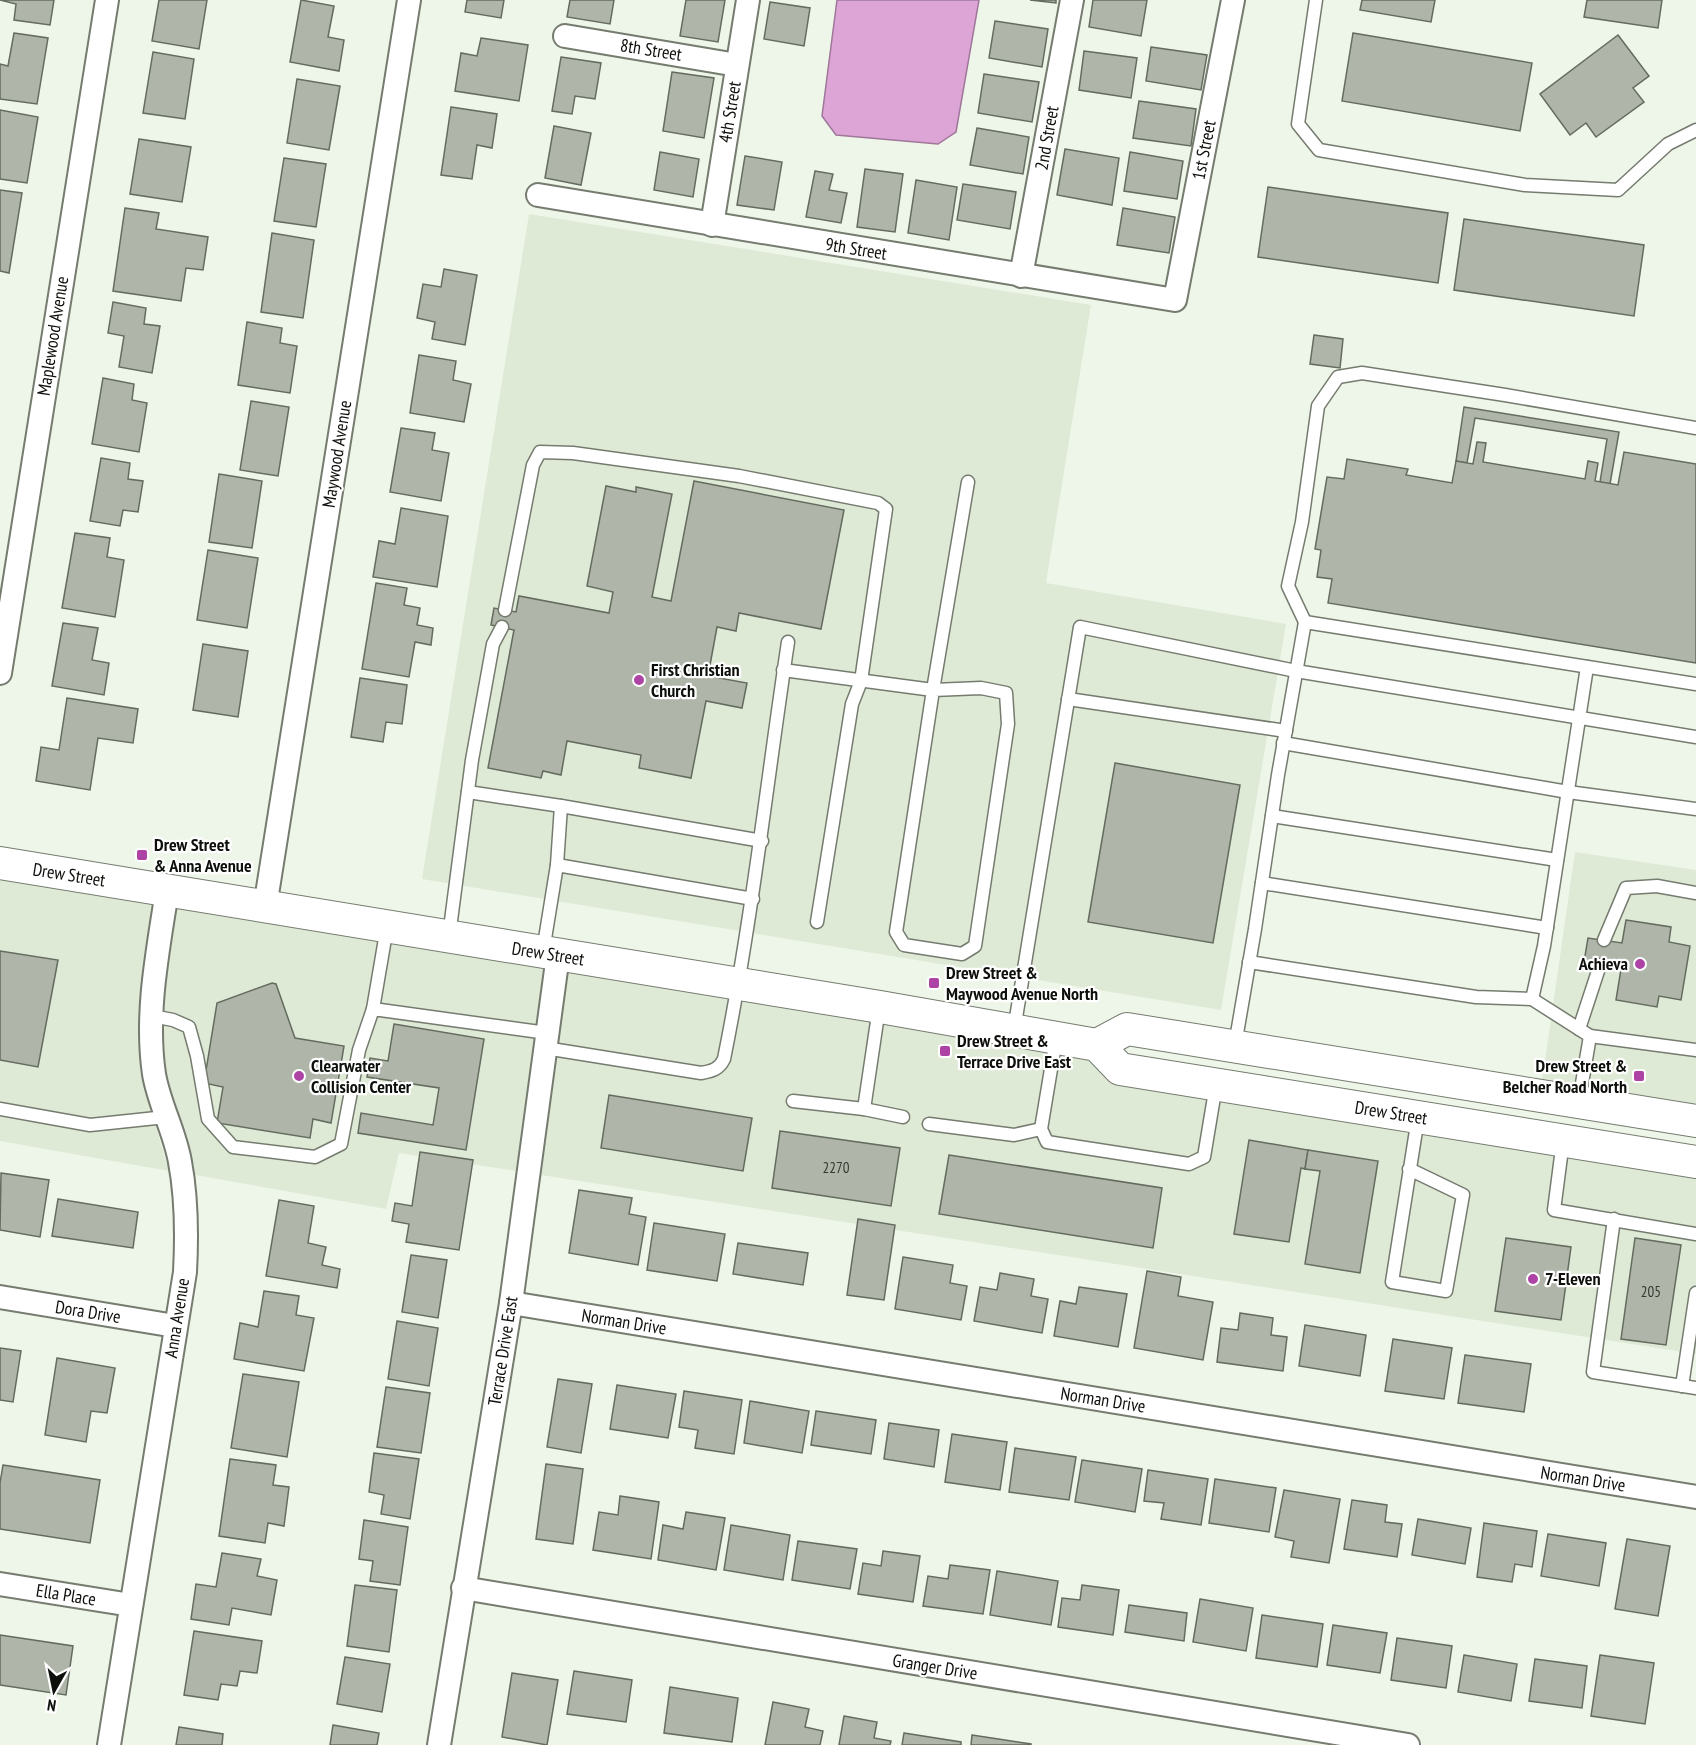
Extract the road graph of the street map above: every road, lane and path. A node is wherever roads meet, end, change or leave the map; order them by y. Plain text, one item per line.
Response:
1 (107, 0) edge
2 (409, 0) edge
3 (748, 0) edge
4 (1072, 0) edge
5 (1233, 0) edge
6 (1316, 0) edge
7 (565, 36) dead end
8 (737, 64) junction
9 (1696, 130) edge
10 (538, 195) dead end
11 (712, 225) junction
12 (1021, 276) junction
13 (1175, 300) joint
14 (1696, 428) edge
15 (968, 482) dead end
16 (505, 610) dead end
17 (1305, 622) junction
18 (502, 627) dead end
19 (788, 642) dead end
20 (1587, 667) junction
21 (783, 670) junction
22 (1296, 671) junction
23 (0, 673) edge
24 (861, 681) junction
25 (1696, 684) edge
26 (933, 690) junction
27 (1068, 699) junction
28 (1579, 718) junction
29 (1284, 737) junction
30 (1696, 737) edge
31 (468, 792) junction
32 (1568, 792) junction
33 (561, 806) junction
34 (1696, 809) edge
35 (1272, 816) junction
36 (762, 841) junction
37 (1557, 860) junction
38 (0, 863) edge
39 (557, 865) junction
40 (1262, 883) junction
41 (167, 891) junction
42 (1696, 893) edge
43 (753, 900) junction
44 (265, 907) junction
45 (817, 922) dead end
46 (387, 927) junction
47 (1547, 928) junction
48 (448, 937) junction
49 (1604, 940) dead end
50 (550, 954) junction
51 (1249, 962) junction
52 (1600, 965) dead end
53 (739, 985) junction
54 (1532, 999) junction
55 (880, 1007) junction
56 (373, 1009) junction
57 (152, 1016) junction
58 (1014, 1031) junction
59 (1585, 1032) junction
60 (1056, 1038) junction
61 (546, 1041) junction
62 (1097, 1045) junction
63 (1235, 1045) junction
64 (1696, 1050) edge
65 (1216, 1085) junction
66 (793, 1101) dead end
67 (1579, 1102) junction
68 (0, 1108) edge
69 (864, 1109) junction
70 (166, 1117) junction
71 (903, 1117) dead end
72 (1418, 1117) junction
73 (1696, 1121) edge
74 (929, 1124) dead end
75 (1041, 1129) junction
76 (1563, 1141) junction
77 (1696, 1162) edge
78 (1409, 1170) junction
79 (1614, 1220) junction
80 (1696, 1234) edge
81 (1696, 1293) edge
82 (0, 1297) edge
83 (511, 1303) junction
84 (175, 1326) junction
85 (1682, 1386) junction
86 (1696, 1388) edge
87 (1696, 1497) edge
88 (0, 1584) edge
89 (463, 1588) junction
90 (131, 1605) junction
91 (109, 1745) edge
92 (440, 1745) edge
93 (1408, 1745) edge

1 - 23 street, Maplewood Avenue
2 - 44 street, Maywood Avenue
3 - 8 street, 4th Street
4 - 12 street, 2nd Street
5 - 13 street, 1st Street
6 - 9 lane
7 - 8 street, 8th Street
8 - 11 street, 4th Street
10 - 11 street, 9th Street
11 - 12 street, 9th Street
12 - 13 street, 9th Street
14 - 17 lane
15 - 26 lane
16 - 24 lane
17 - 20 lane
17 - 22 lane
18 - 31 lane
19 - 21 lane
20 - 25 lane
20 - 28 lane
21 - 24 lane
21 - 36 lane
22 - 27 lane
22 - 28 lane
22 - 29 lane
24 - 26 lane
24 - 45 lane
26 - 26 lane
27 - 29 lane
27 - 58 lane
28 - 30 lane
28 - 32 lane
29 - 32 lane
29 - 35 lane
31 - 33 lane
31 - 48 lane
32 - 34 lane
32 - 37 lane
33 - 36 lane
33 - 39 lane
35 - 37 lane
35 - 40 lane
36 - 43 lane
37 - 47 lane
38 - 41 main road, Drew Street
39 - 43 lane
39 - 50 lane
40 - 47 lane
40 - 51 lane
41 - 44 main road, Drew Street
41 - 57 street, Anna Avenue
42 - 49 lane
43 - 53 lane
44 - 46 main road, Drew Street
46 - 48 main road, Drew Street
46 - 56 lane
47 - 54 lane
48 - 50 main road, Drew Street
50 - 53 main road, Drew Street
50 - 61 street, Terrace Drive East
51 - 54 lane
51 - 63 lane
52 - 59 lane
53 - 55 main road, Drew Street
53 - 61 lane
54 - 59 lane
55 - 58 main road, Drew Street
55 - 69 lane
56 - 57 lane
56 - 61 lane
57 - 70 street, Anna Avenue
58 - 60 main road, Drew Street
59 - 64 lane
59 - 67 lane
60 - 62 main road, Drew Street
60 - 75 lane
61 - 83 street, Terrace Drive East
62 - 63 main road
62 - 65 main road, Drew Street
63 - 67 main road
65 - 72 main road, Drew Street
65 - 75 lane
66 - 69 lane
67 - 73 main road
68 - 70 lane
69 - 71 lane
70 - 84 street, Anna Avenue
72 - 76 main road, Drew Street
72 - 78 lane
74 - 75 lane
76 - 77 main road, Drew Street
76 - 79 lane
78 - 78 lane
79 - 80 lane
79 - 85 lane
81 - 85 lane
82 - 84 street, Dora Drive
83 - 87 street, Norman Drive
83 - 89 street, Terrace Drive East
84 - 90 street, Anna Avenue
85 - 86 lane
88 - 90 street, Ella Place
89 - 92 street, Terrace Drive East
89 - 93 street, Granger Drive
90 - 91 street, Anna Avenue

